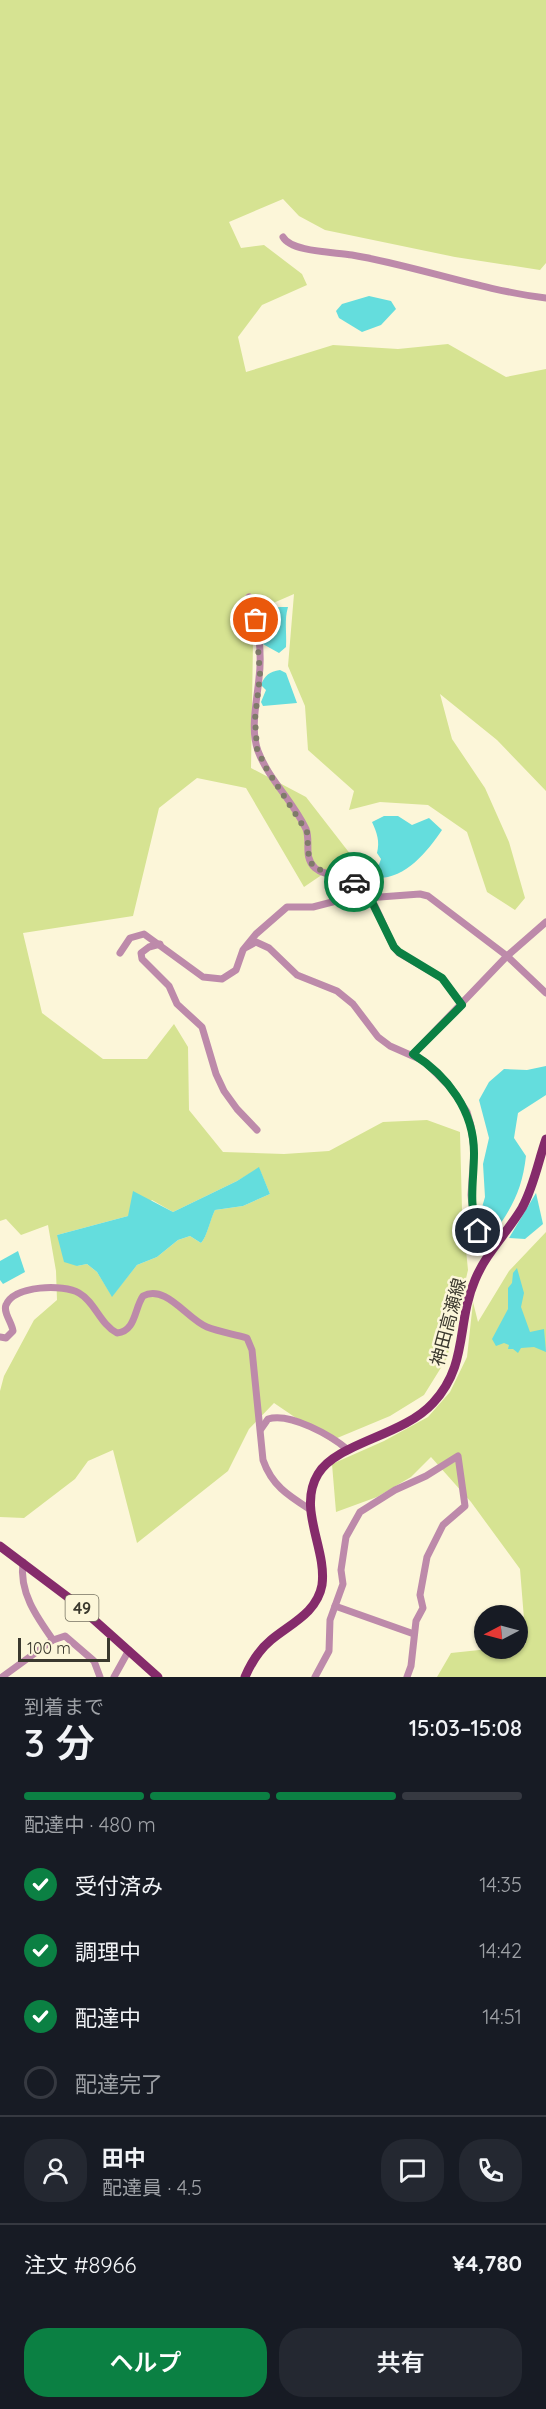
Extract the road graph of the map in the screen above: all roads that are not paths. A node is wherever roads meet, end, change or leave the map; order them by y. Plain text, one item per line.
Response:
1 (284, 237) dead end
2 (546, 298) edge
3 (249, 597) dead end
4 (370, 898) junction
5 (546, 922) edge
6 (160, 944) junction
7 (243, 951) junction
8 (120, 953) dead end
9 (507, 956) junction
10 (546, 993) edge
11 (462, 1005) junction
12 (413, 1054) junction
13 (257, 1130) dead end
14 (546, 1139) edge
15 (489, 1255) junction
16 (0, 1337) edge
17 (260, 1431) junction
18 (348, 1450) junction
19 (311, 1510) junction
20 (0, 1546) edge
21 (4, 1556) edge
22 (23, 1562) junction
23 (335, 1606) junction
24 (414, 1634) junction
25 (53, 1641) junction
26 (129, 1650) junction
27 (2, 1677) edge
28 (100, 1677) edge
29 (114, 1677) edge
30 (159, 1677) edge
31 (245, 1677) edge
32 (315, 1677) edge
33 (407, 1677) edge

1 - 2 street
3 - 4 street
4 - 7 street
4 - 9 street
4 - 11 street
5 - 9 street
6 - 7 street
6 - 8 street
6 - 13 street
7 - 12 street
9 - 10 street
9 - 11 street
11 - 12 street
12 - 15 street
14 - 15 main road, 神田高瀬線
15 - 18 main road, 神田高瀬線
16 - 17 street
17 - 18 street
17 - 19 street
18 - 19 main road, 神田高瀬線
19 - 31 main road, 神田高瀬線
20 - 21 main road, 49
21 - 22 main road, 49
22 - 25 street
22 - 26 main road, 49
23 - 24 street
23 - 24 street
23 - 32 street
24 - 33 street
25 - 27 street
25 - 28 street
26 - 29 street
26 - 30 main road, 49

